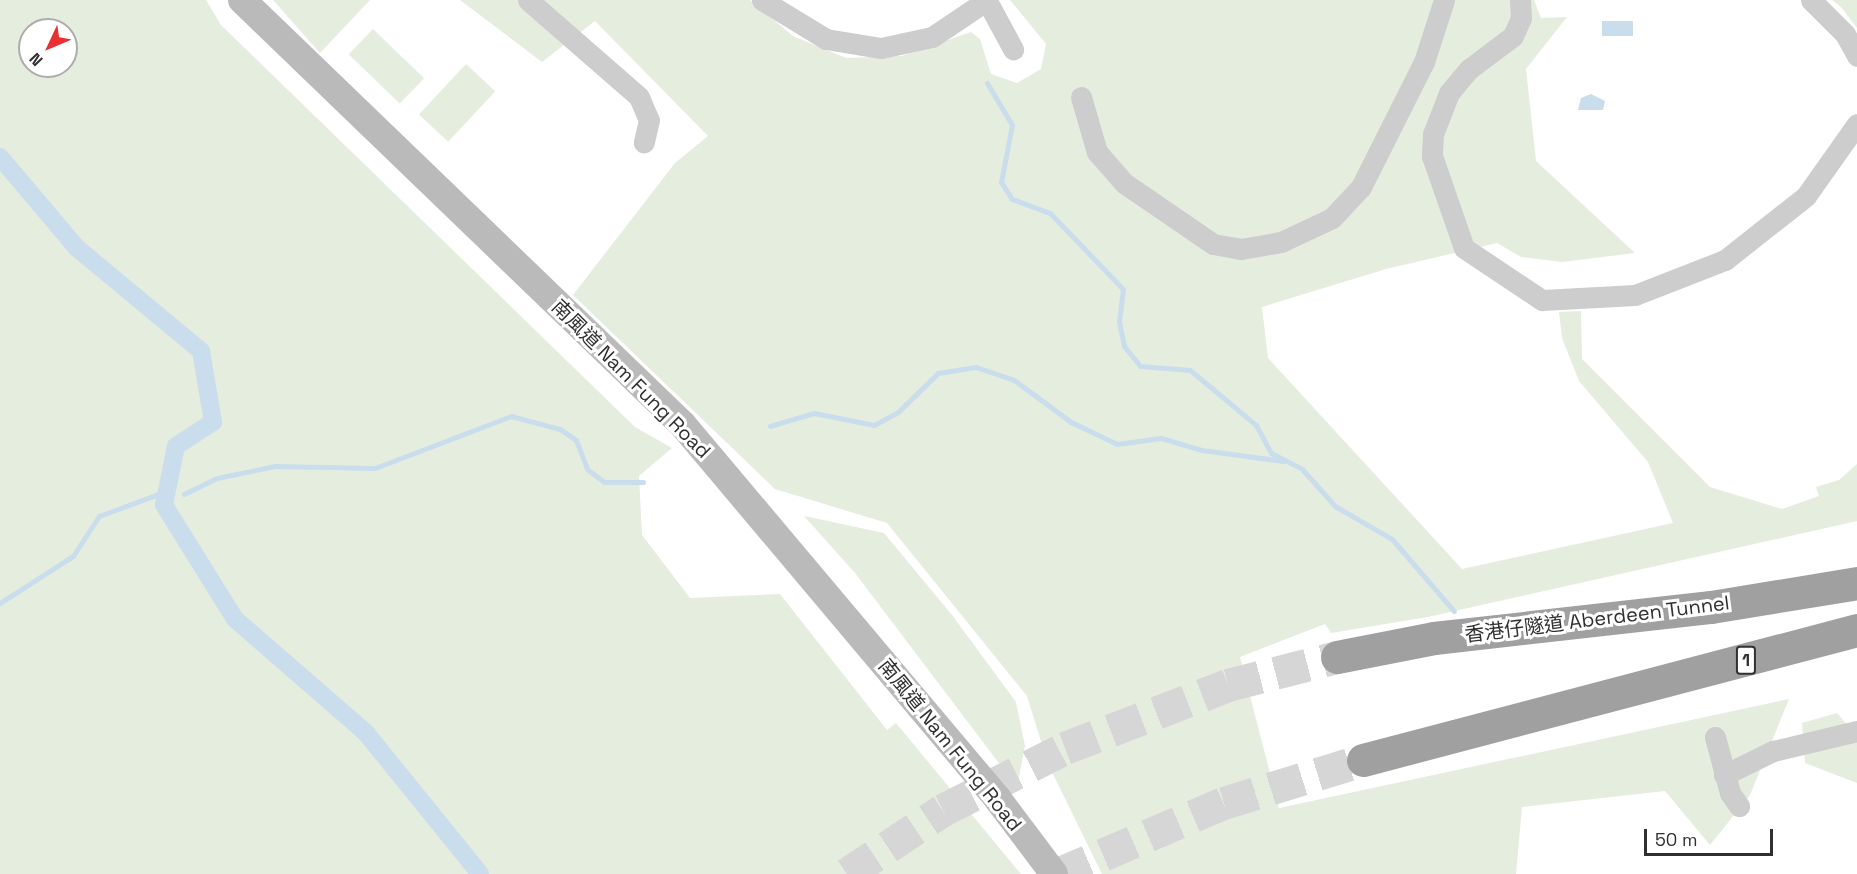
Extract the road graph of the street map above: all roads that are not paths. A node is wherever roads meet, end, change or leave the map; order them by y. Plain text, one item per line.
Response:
1 (242, 0) edge
2 (528, 0) edge
3 (762, 0) edge
4 (1444, 0) edge
5 (1520, 0) edge
6 (1811, 0) edge
7 (987, 1) edge
8 (1013, 49) dead end
9 (1857, 56) edge
10 (1081, 97) dead end
11 (1857, 124) edge
12 (644, 142) dead end
13 (1857, 583) edge
14 (1857, 630) edge
15 (1337, 657) tunnel mouth
16 (1857, 731) edge
17 (1714, 737) dead end
18 (1363, 760) tunnel mouth
19 (1724, 775) junction
20 (1739, 806) dead end
21 (1054, 874) edge

1 - 21 main road, 南風道 Nam Fung Road
2 - 12 street
3 - 7 street
4 - 10 street
5 - 11 street
6 - 9 street
7 - 8 street
13 - 15 highway, 香港仔隧道 Aberdeen Tunnel
14 - 18 highway, 1
16 - 19 street
17 - 19 street
19 - 20 street

